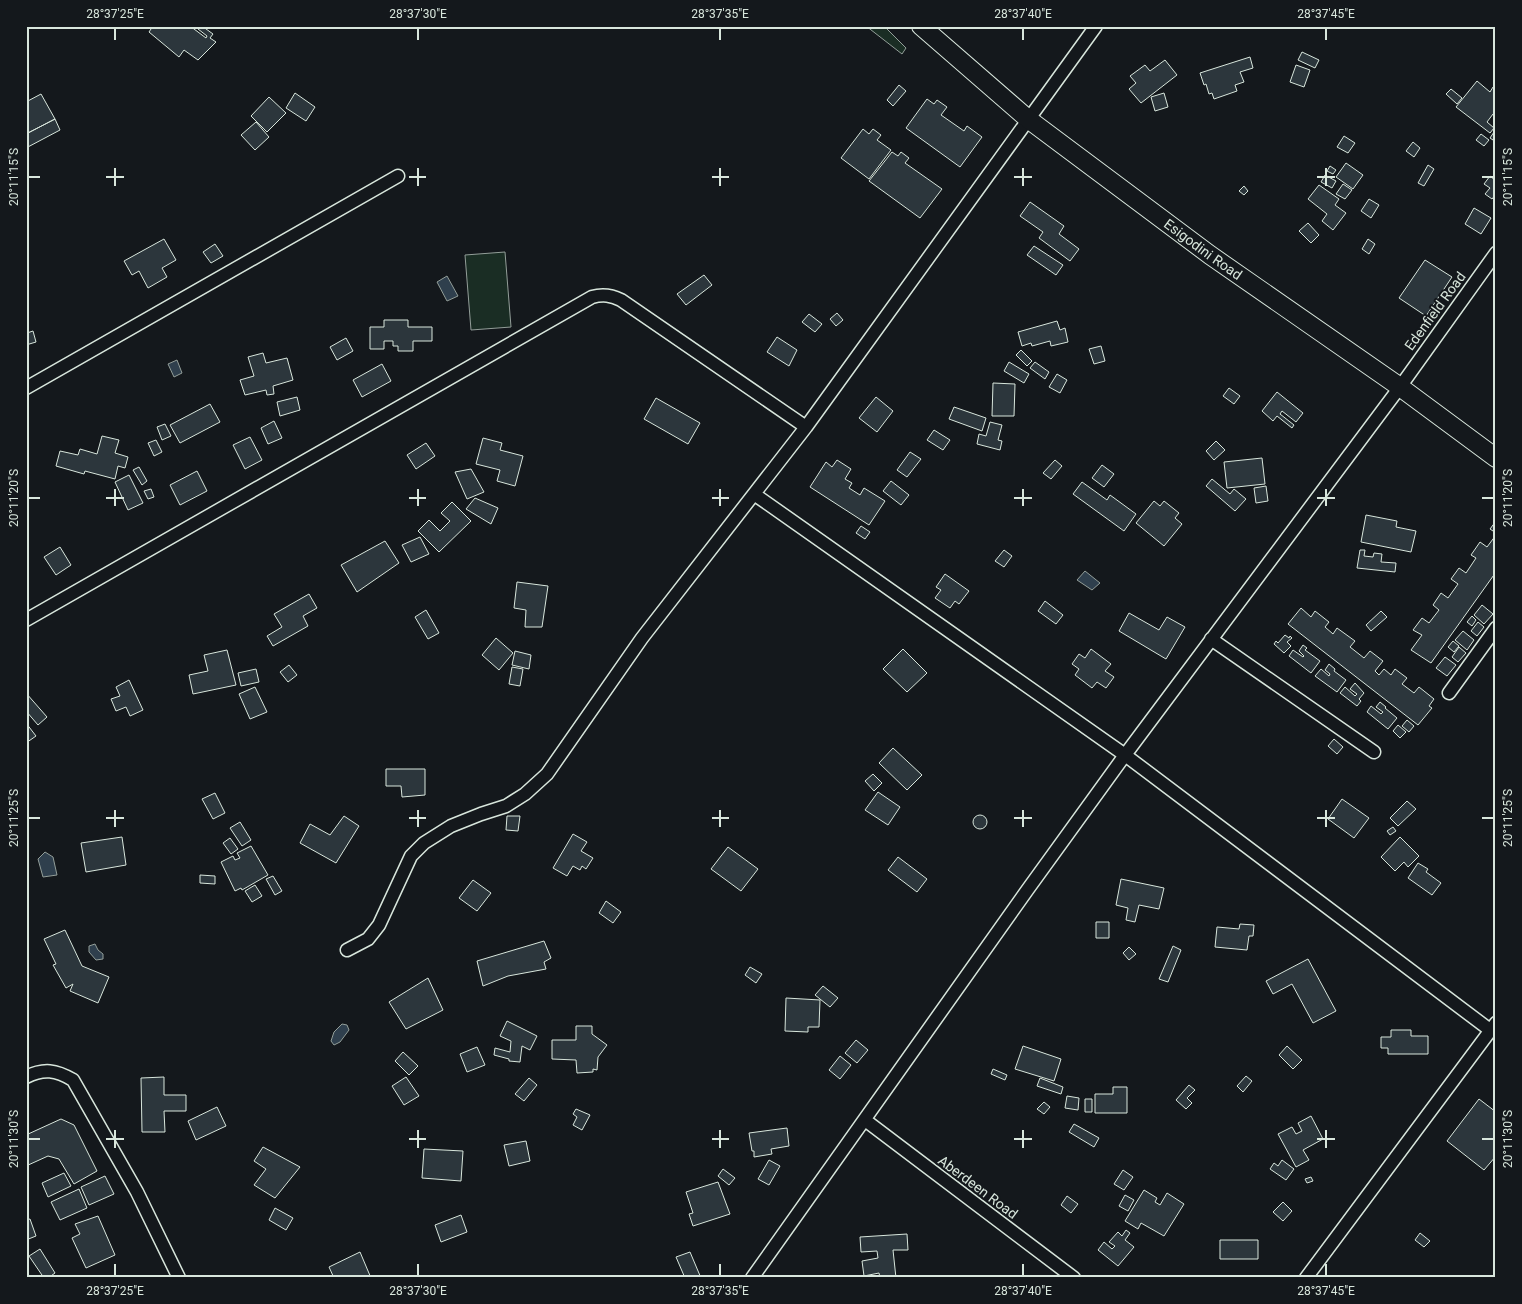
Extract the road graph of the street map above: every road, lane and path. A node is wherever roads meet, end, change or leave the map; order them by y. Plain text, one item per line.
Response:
1 (921, 26) edge
2 (1096, 26) edge
3 (1028, 119) junction
4 (398, 176) dead end
5 (1496, 253) edge
6 (1400, 387) junction
7 (26, 388) edge
8 (806, 427) junction
9 (1496, 458) edge
10 (754, 494) junction
11 (26, 620) edge
12 (1496, 628) edge
13 (1211, 639) junction
14 (1448, 693) dead end
15 (1374, 752) dead end
16 (1125, 755) junction
17 (347, 950) dead end
18 (1493, 1027) edge
19 (26, 1077) edge
20 (865, 1120) junction
21 (179, 1278) edge
22 (752, 1278) edge
23 (1074, 1278) edge
24 (1306, 1278) edge

1 - 3 main road, Esigodini Road
2 - 3 street
3 - 6 main road, Esigodini Road
3 - 8 street
4 - 7 street
5 - 6 street, Edenfield Road
6 - 9 main road, Esigodini Road
6 - 13 street, Edenfield Road
8 - 10 street
8 - 11 street
10 - 16 street
10 - 17 street
12 - 14 street
13 - 15 street
13 - 16 street, Edenfield Road
16 - 18 street
16 - 20 street, Edenfield Road
18 - 24 street
19 - 21 street
20 - 22 street, Edenfield Road
20 - 23 street, Aberdeen Road

